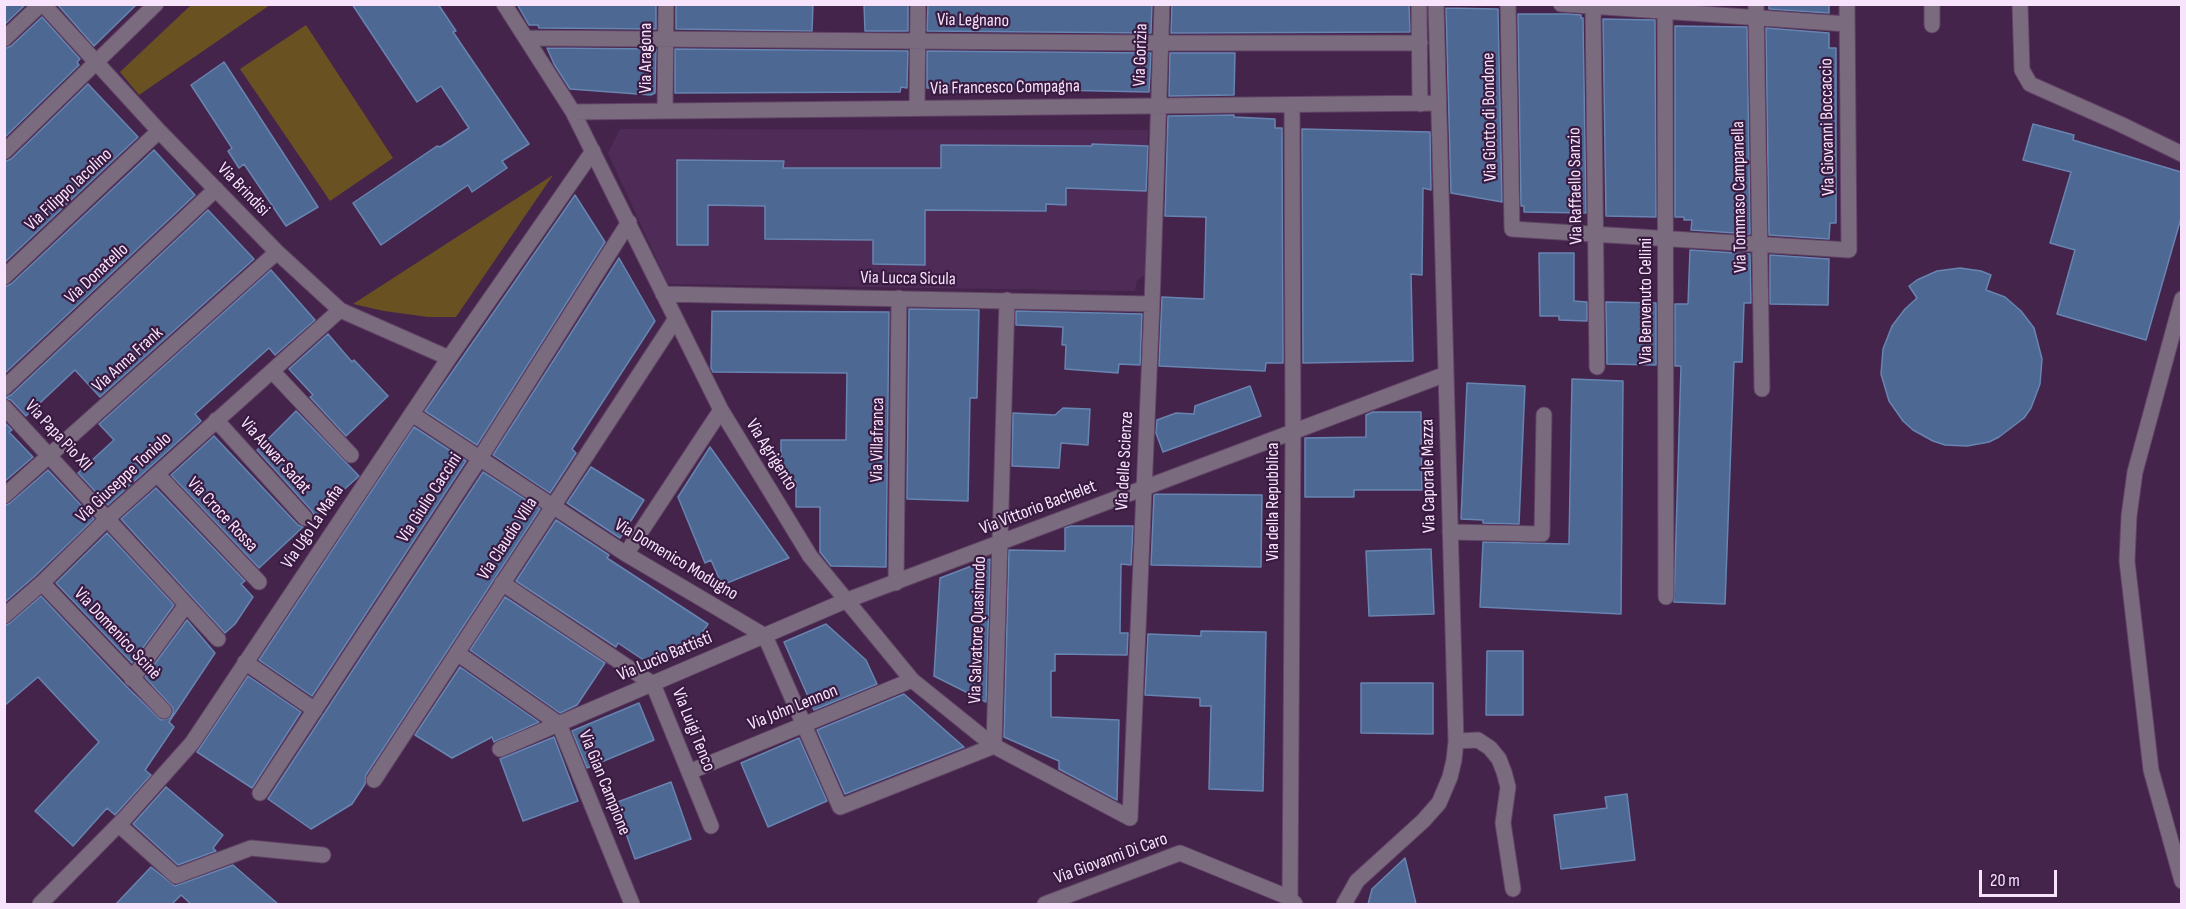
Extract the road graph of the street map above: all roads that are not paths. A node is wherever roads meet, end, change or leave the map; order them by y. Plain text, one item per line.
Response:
1 (42, 4) edge
2 (156, 4) edge
3 (504, 4) edge
4 (666, 4) edge
5 (918, 4) edge
6 (1162, 4) edge
7 (1419, 4) edge
8 (1436, 4) edge
9 (1508, 4) edge
10 (1561, 4) edge
11 (1847, 4) edge
12 (1932, 4) edge
13 (2020, 4) edge
14 (1593, 6) edge
15 (1665, 8) edge
16 (1756, 11) edge
17 (1847, 24) junction
18 (1932, 26) dead end
19 (526, 38) junction
20 (4, 39) edge
21 (667, 39) junction
22 (918, 40) junction
23 (1161, 43) junction
24 (1419, 43) junction
25 (97, 62) junction
26 (1437, 103) junction
27 (1420, 104) junction
28 (1292, 105) junction
29 (1159, 106) junction
30 (917, 108) junction
31 (665, 111) junction
32 (573, 112) junction
33 (159, 131) junction
34 (593, 151) junction
35 (4, 152) edge
36 (2181, 154) edge
37 (216, 189) junction
38 (628, 222) junction
39 (1596, 234) junction
40 (1666, 239) junction
41 (1760, 245) junction
42 (277, 252) junction
43 (4, 277) edge
44 (663, 294) junction
45 (899, 298) junction
46 (2181, 299) edge
47 (1007, 300) junction
48 (1152, 304) junction
49 (340, 310) junction
50 (675, 320) junction
51 (448, 358) junction
52 (1597, 368) dead end
53 (272, 371) junction
54 (1446, 374) junction
55 (4, 388) edge
56 (1762, 389) dead end
57 (4, 406) edge
58 (721, 410) junction
59 (412, 414) junction
60 (1544, 416) dead end
61 (216, 420) junction
62 (1293, 433) junction
63 (351, 455) dead end
64 (50, 456) junction
65 (480, 458) junction
66 (157, 474) junction
67 (1143, 490) junction
68 (4, 496) edge
69 (553, 506) junction
70 (108, 518) junction
71 (305, 518) dead end
72 (1450, 532) junction
73 (1001, 543) junction
74 (626, 554) junction
75 (259, 582) dead end
76 (42, 583) junction
77 (502, 583) junction
78 (896, 583) junction
79 (1666, 597) dead end
80 (845, 601) junction
81 (186, 605) junction
82 (4, 616) edge
83 (765, 636) junction
84 (218, 639) dead end
85 (457, 653) junction
86 (245, 662) junction
87 (132, 679) junction
88 (912, 680) junction
89 (653, 684) junction
90 (315, 710) junction
91 (164, 711) dead end
92 (559, 724) junction
93 (804, 724) junction
94 (1456, 741) junction
95 (994, 746) junction
96 (500, 749) dead end
97 (689, 772) junction
98 (374, 780) dead end
99 (261, 793) dead end
100 (1130, 818) joint
101 (119, 825) junction
102 (711, 826) dead end
103 (323, 855) dead end
104 (2181, 881) edge
105 (1513, 889) dead end
106 (1293, 902) edge
107 (40, 904) edge
108 (632, 904) edge
109 (1045, 904) edge
110 (1344, 904) edge

1 - 20 street
1 - 25 street, Via Brindisi
2 - 25 street
3 - 19 street, Via Agrigento
4 - 21 street, Via Aragona
5 - 22 street
6 - 23 street, Via Gorizia
7 - 24 street
8 - 26 street, Via Caporale Mazza
9 - 39 street, Via Giotto di Bondone
10 - 14 street
11 - 17 street, Via Giovanni Boccaccio
12 - 18 street
13 - 36 street
14 - 15 street
14 - 39 street, Via Raffaello Sanzio
15 - 16 street
15 - 40 street, Via Benvenuto Cellini
16 - 17 street
16 - 41 street, Via Tommaso Campanella
17 - 41 street, Via Giovanni Boccaccio
19 - 21 street, Via Legnano
19 - 32 street, Via Agrigento
21 - 22 street, Via Legnano
21 - 31 street, Via Aragona
22 - 23 street, Via Legnano
22 - 30 street
23 - 24 street, Via Legnano
23 - 29 street, Via Gorizia
24 - 27 street
25 - 33 street, Via Brindisi
25 - 35 street
26 - 27 street, Via Francesco Compagna
26 - 54 street, Via Caporale Mazza
27 - 28 street, Via Francesco Compagna
28 - 29 street, Via Francesco Compagna
28 - 62 street, Via della Repubblica
29 - 30 street, Via Francesco Compagna
29 - 48 street, Via delle Scienze
30 - 31 street, Via Francesco Compagna
31 - 32 street, Via Francesco Compagna
32 - 34 street, Via Agrigento
33 - 37 street, Via Brindisi
33 - 43 street, Via Filippo Iacolino
34 - 38 street, Via Agrigento
34 - 51 street, Via Ugo La Mafia
37 - 42 street, Via Brindisi
37 - 55 street, Via Donatello
38 - 44 street, Via Agrigento
38 - 65 street, Via Giulio Caccini
39 - 40 street
39 - 52 street, Via Raffaello Sanzio
40 - 41 street
40 - 79 street, Via Benvenuto Cellini
41 - 56 street, Via Tommaso Campanella
42 - 49 street, Via Brindisi
42 - 64 street, Via Anna Frank
44 - 45 street, Via Lucca Sicula
44 - 50 street, Via Agrigento
45 - 47 street, Via Lucca Sicula
45 - 78 street, Via Villafranca
46 - 104 street
47 - 48 street, Via Lucca Sicula
47 - 73 street, Via Salvatore Quasimodo
48 - 67 street, Via delle Scienze
49 - 51 street, Via Brindisi
49 - 53 street, Via Giuseppe Toniolo
50 - 58 street, Via Agrigento
50 - 69 street, Via Claudio Villa
51 - 59 street, Via Ugo La Mafia
53 - 61 street, Via Giuseppe Toniolo
53 - 63 street
54 - 62 street, Via Vittorio Bachelet
54 - 72 street, Via Caporale Mazza
57 - 64 street, Via Papa Pio XII
58 - 74 street
58 - 80 street, Via Agrigento
59 - 65 street, Via Domenico Modugno
59 - 86 street, Via Ugo La Mafia
60 - 72 street
61 - 66 street, Via Giuseppe Toniolo
61 - 71 street, Via Auwar Sadat
62 - 67 street, Via Vittorio Bachelet
62 - 106 street, Via della Repubblica
64 - 68 street, Via Anna Frank
64 - 70 street, Via Papa Pio XII
65 - 69 street, Via Domenico Modugno
65 - 90 street, Via Giulio Caccini
66 - 70 street, Via Giuseppe Toniolo
66 - 75 street, Via Croce Rossa
67 - 73 street, Via Vittorio Bachelet
67 - 100 street, Via delle Scienze
69 - 74 street, Via Domenico Modugno
69 - 77 street, Via Claudio Villa
70 - 76 street, Via Giuseppe Toniolo
70 - 81 street, Via Papa Pio XII
72 - 94 street, Via Caporale Mazza
73 - 78 street, Via Vittorio Bachelet
73 - 95 street, Via Salvatore Quasimodo
74 - 83 street, Via Domenico Modugno
76 - 82 street, Via Giuseppe Toniolo
76 - 87 street, Via Domenico Scinè
77 - 85 street, Via Claudio Villa
77 - 89 street, Via Luigi Tenco
78 - 80 street, Via Vittorio Bachelet
80 - 83 street, Via Lucio Battisti
80 - 88 street, Via Agrigento
81 - 84 street, Via Papa Pio XII
81 - 87 street
83 - 89 street, Via Lucio Battisti
83 - 93 street
85 - 92 street, Via Gian Campione
85 - 98 street, Via Claudio Villa
86 - 90 street
86 - 101 street, Via Ugo La Mafia
87 - 91 street, Via Domenico Scinè
88 - 93 street, Via John Lennon
88 - 95 street, Via Agrigento
89 - 92 street, Via Lucio Battisti
89 - 97 street, Via Luigi Tenco
90 - 99 street, Via Giulio Caccini
92 - 96 street, Via Lucio Battisti
92 - 108 street, Via Gian Campione
93 - 95 street
93 - 97 street, Via John Lennon
94 - 105 street
94 - 110 street, Via Caporale Mazza
95 - 100 street, Via Agrigento
97 - 102 street, Via Luigi Tenco
101 - 103 street
101 - 107 street, Via Ugo La Mafia
106 - 109 street, Via Giovanni Di Caro

